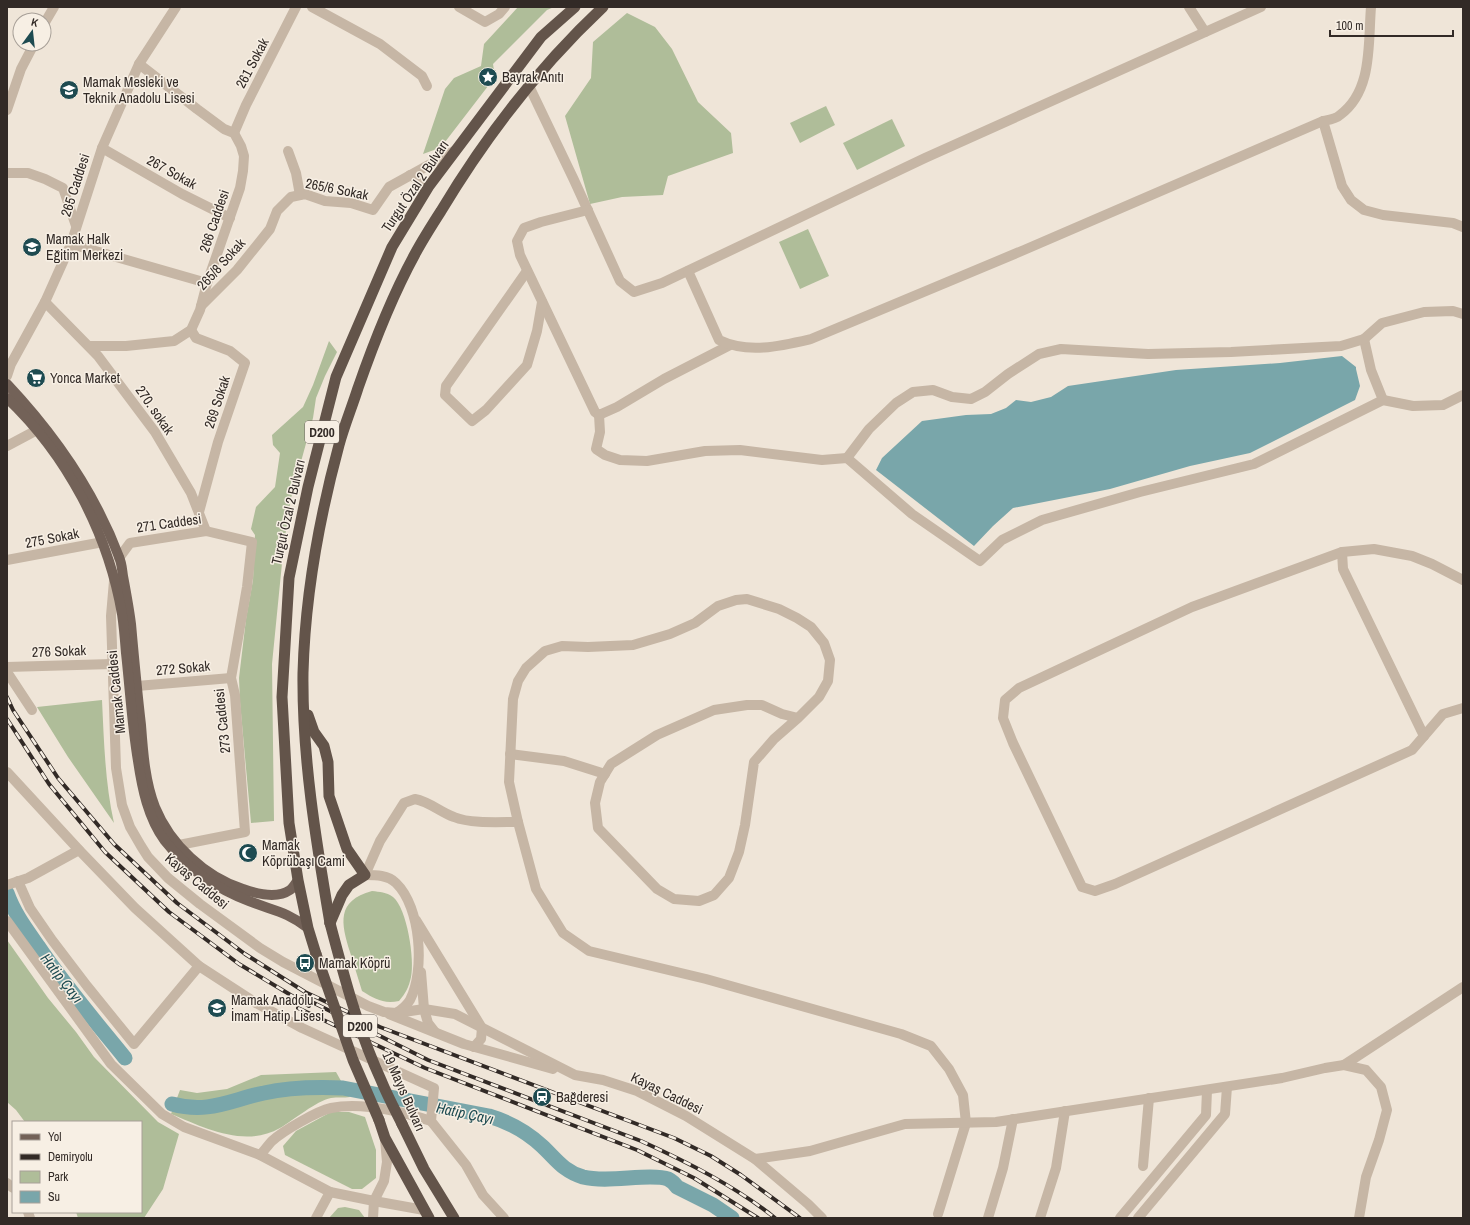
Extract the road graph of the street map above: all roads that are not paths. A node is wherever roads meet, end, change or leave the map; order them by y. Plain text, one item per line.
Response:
1 (176, 7) edge
2 (296, 7) edge
3 (312, 7) edge
4 (459, 7) edge
5 (505, 7) edge
6 (575, 7) edge
7 (603, 7) edge
8 (1189, 7) edge
9 (1261, 7) edge
10 (1371, 7) edge
11 (1205, 32) junction
12 (30, 52) edge
13 (139, 64) junction
14 (427, 86) dead end
15 (529, 86) junction
16 (7, 110) edge
17 (1323, 121) junction
18 (234, 134) junction
19 (102, 148) junction
20 (458, 149) junction
21 (288, 151) dead end
22 (7, 173) edge
23 (410, 175) junction
24 (429, 186) junction
25 (300, 195) junction
26 (588, 210) junction
27 (230, 218) junction
28 (76, 226) junction
29 (1463, 227) edge
30 (261, 240) joint
31 (71, 244) junction
32 (528, 271) junction
33 (688, 271) junction
34 (207, 283) junction
35 (45, 302) junction
36 (542, 302) junction
37 (201, 307) junction
38 (1463, 314) edge
39 (191, 330) junction
40 (1364, 339) junction
41 (730, 345) junction
42 (89, 346) junction
43 (7, 376) edge
44 (7, 384) edge
45 (1463, 395) edge
46 (7, 398) edge
47 (1383, 400) junction
48 (599, 416) junction
49 (37, 430) junction
50 (7, 446) edge
51 (847, 458) junction
52 (199, 512) junction
53 (206, 531) junction
54 (103, 542) junction
55 (252, 542) joint
56 (1342, 552) junction
57 (119, 558) junction
58 (7, 560) edge
59 (109, 561) junction
60 (118, 577) junction
61 (1463, 580) edge
62 (112, 664) junction
63 (7, 667) edge
64 (7, 672) edge
65 (231, 678) junction
66 (137, 686) junction
67 (303, 703) junction
68 (1463, 708) edge
69 (32, 710) dead end
70 (798, 718) junction
71 (1424, 736) junction
72 (510, 754) junction
73 (7, 772) edge
74 (605, 774) junction
75 (518, 822) junction
76 (179, 845) junction
77 (79, 850) junction
78 (365, 875) junction
79 (298, 880) junction
80 (13, 883) edge
81 (413, 914) junction
82 (7, 921) edge
83 (330, 923) junction
84 (308, 928) junction
85 (420, 950) junction
86 (199, 966) junction
87 (1463, 987) edge
88 (424, 1009) junction
89 (384, 1012) junction
90 (396, 1013) junction
91 (482, 1028) junction
92 (435, 1032) junction
93 (474, 1047) junction
94 (1344, 1065) junction
95 (575, 1075) junction
96 (1227, 1087) junction
97 (1207, 1090) junction
98 (1149, 1098) junction
99 (1065, 1111) junction
100 (432, 1116) junction
101 (1013, 1120) junction
102 (966, 1122) junction
103 (385, 1138) junction
104 (260, 1155) junction
105 (754, 1159) junction
106 (1143, 1166) dead end
107 (330, 1192) junction
108 (374, 1201) junction
109 (426, 1214) edge
110 (938, 1214) dead end
111 (316, 1218) edge
112 (373, 1218) edge
113 (454, 1218) edge
114 (504, 1218) edge
115 (822, 1218) edge
116 (988, 1218) edge
117 (1040, 1218) edge
118 (1120, 1218) edge
119 (1138, 1218) edge
120 (1359, 1218) edge

1 - 13 street, 265 Caddesi
2 - 18 street, 261 Sokak
3 - 14 street
4 - 5 street
6 - 20 highway, Turgut Özal 2 Bulvarı / D200
7 - 15 highway, D200
8 - 11 street
9 - 11 street
10 - 17 street
11 - 33 street
12 - 16 street
13 - 18 street
13 - 19 street, 265 Caddesi
15 - 26 street
15 - 67 highway, D200
17 - 29 street
17 - 41 street
18 - 27 street, 266 Caddesi
19 - 27 street, 267 Sokak
19 - 28 street, 265 Caddesi
20 - 23 street, 265/6 Sokak
20 - 24 highway, Turgut Özal 2 Bulvarı / D200
21 - 25 street
22 - 28 street
23 - 24 street
23 - 25 street, 265/6 Sokak
24 - 79 highway, Turgut Özal 2 Bulvarı / D200
25 - 30 street, 265/6 Sokak
26 - 32 street
26 - 33 street
27 - 34 street, 266 Caddesi
28 - 31 street, 265 Caddesi
30 - 37 street, 265/8 Sokak
31 - 34 street
31 - 35 street, 265 Caddesi
32 - 36 street
32 - 36 street
33 - 41 street
34 - 37 street, 266 Caddesi
35 - 42 street, 270. sokak
35 - 43 street, 265 Caddesi
36 - 48 street
37 - 39 street, 266 Caddesi
38 - 40 street
39 - 42 street
39 - 52 street, 269 Sokak
40 - 47 street
40 - 51 street
41 - 48 street
42 - 52 street, 270. sokak
44 - 57 main road, Mamak Caddesi
45 - 47 street
46 - 49 main road, Mamak Caddesi
47 - 51 street
48 - 51 street
49 - 50 street
49 - 54 main road, Mamak Caddesi
52 - 53 street, 270. sokak
53 - 55 street, 271 Caddesi
53 - 57 street, 271 Caddesi
54 - 58 street, 275 Sokak
54 - 59 main road, Mamak Caddesi
55 - 65 street, 273 Caddesi
56 - 61 street
56 - 71 street
56 - 71 street
57 - 59 main road
57 - 60 main road, Mamak Caddesi
59 - 60 main road, Mamak Caddesi
60 - 62 street, Kayaş Caddesi
60 - 66 main road, Mamak Caddesi
60 - 84 main road, Mamak Caddesi
62 - 63 street, 276 Sokak
62 - 89 street, Kayaş Caddesi
64 - 69 street
65 - 66 street, 272 Sokak
65 - 76 street, 273 Caddesi
66 - 76 main road, Mamak Caddesi
67 - 78 highway
67 - 83 highway, D200
68 - 71 street
70 - 72 street
70 - 74 street
70 - 74 street
72 - 74 street
72 - 75 street
73 - 77 street
75 - 78 street
75 - 102 street
76 - 79 main road, Mamak Caddesi
77 - 80 street
77 - 86 street
78 - 81 street
78 - 83 highway
79 - 84 highway, Turgut Özal 2 Bulvarı / D200
80 - 86 street
81 - 85 street
81 - 91 street
82 - 104 street
83 - 113 highway, 19 Mayıs Bulvarı / D200, bridge
84 - 103 highway, Turgut Özal 2 Bulvarı / D200, bridge
85 - 88 street
85 - 90 street
86 - 100 street
87 - 94 street
88 - 90 street, Kayaş Caddesi
88 - 91 street, Kayaş Caddesi
88 - 92 street
89 - 90 street, Kayaş Caddesi
89 - 92 street
91 - 93 street
91 - 95 street, Kayaş Caddesi
92 - 93 street
93 - 95 street
94 - 96 street
94 - 120 street
95 - 105 street, Kayaş Caddesi
96 - 97 street
96 - 119 street
97 - 98 street
97 - 118 street
98 - 99 street
98 - 106 street
99 - 101 street
99 - 117 street
100 - 104 street
100 - 114 street
101 - 102 street
101 - 116 street
102 - 105 street
102 - 110 street
103 - 108 street
103 - 109 highway, D200
104 - 107 street
105 - 115 street, Kayaş Caddesi
107 - 108 street
107 - 111 street
108 - 109 street
108 - 112 street

